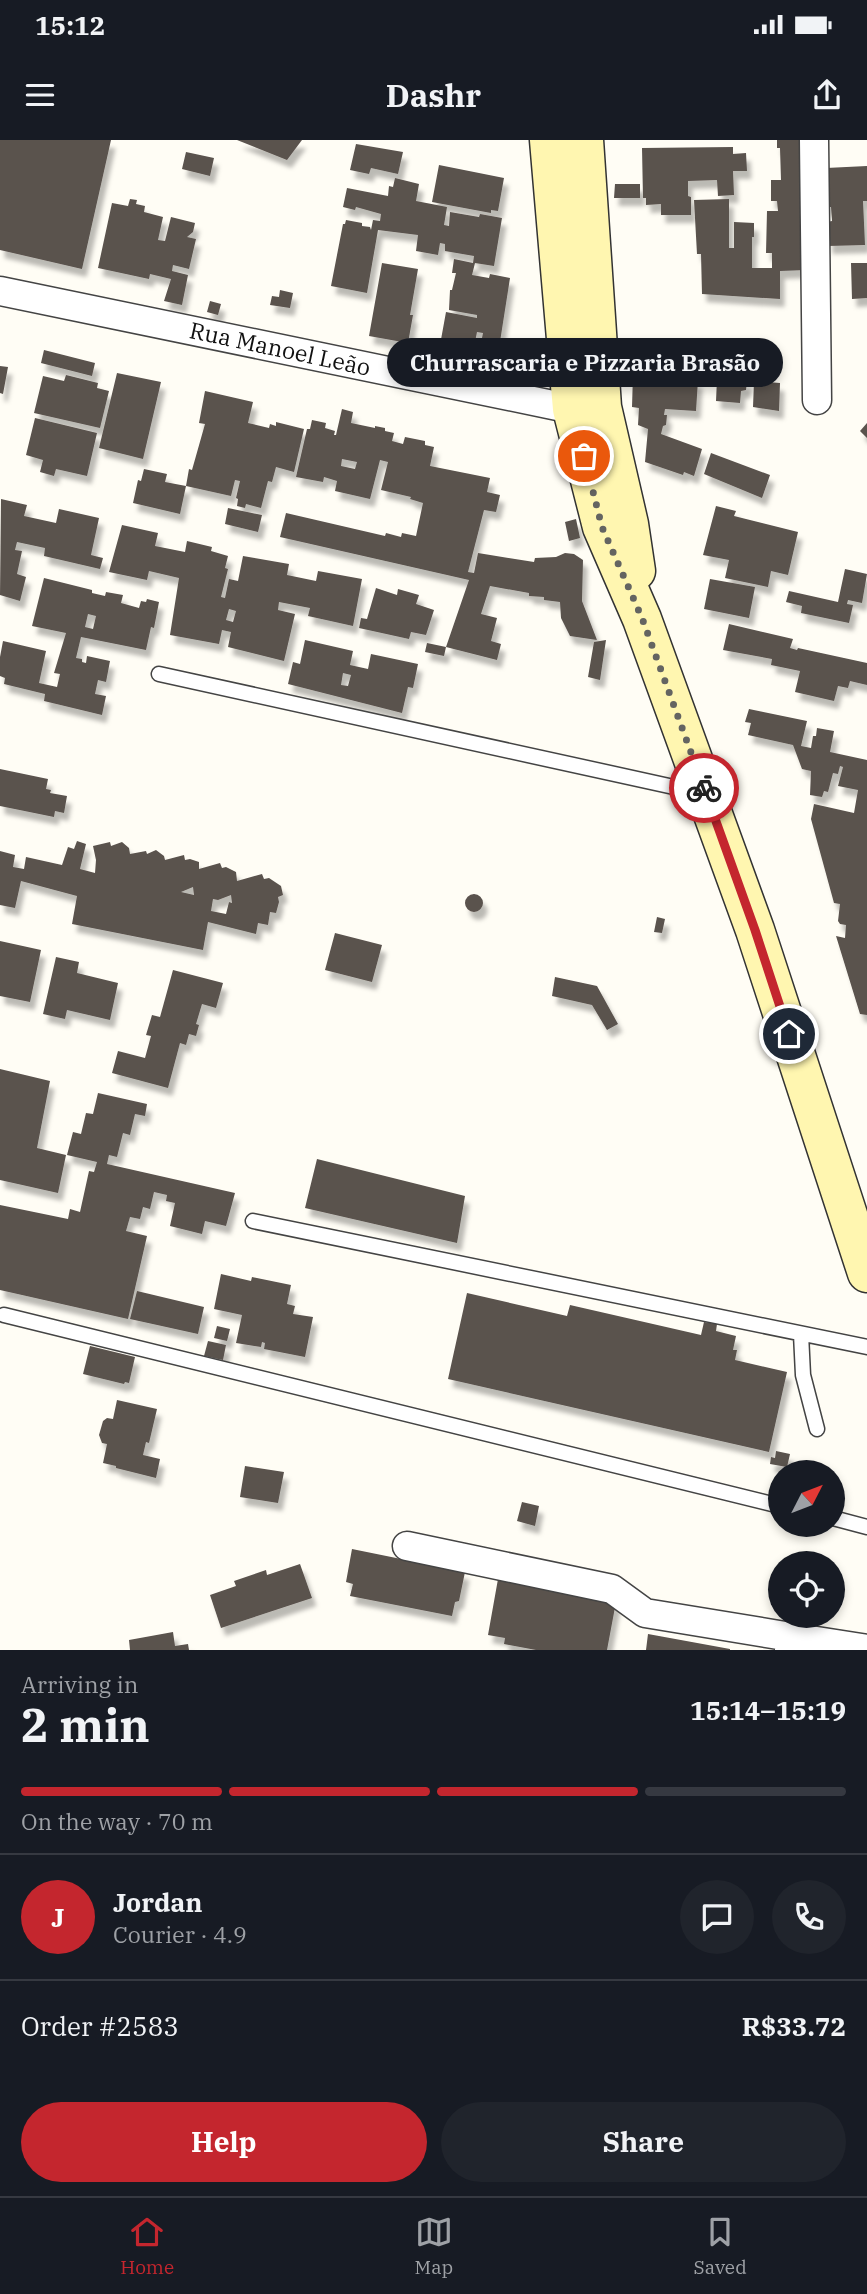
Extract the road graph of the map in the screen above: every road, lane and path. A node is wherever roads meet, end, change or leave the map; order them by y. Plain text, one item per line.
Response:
1 (549, 140) edge
2 (584, 140) edge
3 (814, 140) edge
4 (0, 291) edge
5 (581, 326) junction
6 (817, 400) dead end
7 (587, 408) junction
8 (159, 674) dead end
9 (706, 794) junction
10 (253, 1221) dead end
11 (864, 1251) edge
12 (4, 1315) dead end
13 (801, 1334) junction
14 (867, 1347) edge
15 (817, 1429) dead end
16 (768, 1503) edge
17 (845, 1521) edge
18 (867, 1527) edge
19 (407, 1546) dead end
20 (790, 1644) edge
21 (867, 1649) edge

1 - 5 main road
2 - 5 main road
3 - 6 street
4 - 7 street, Rua Manoel Leão
5 - 7 main road
7 - 9 main road
8 - 9 lane
9 - 11 main road
10 - 13 lane
12 - 16 lane
13 - 14 lane
13 - 15 lane
17 - 18 lane
19 - 20 street
20 - 21 street

